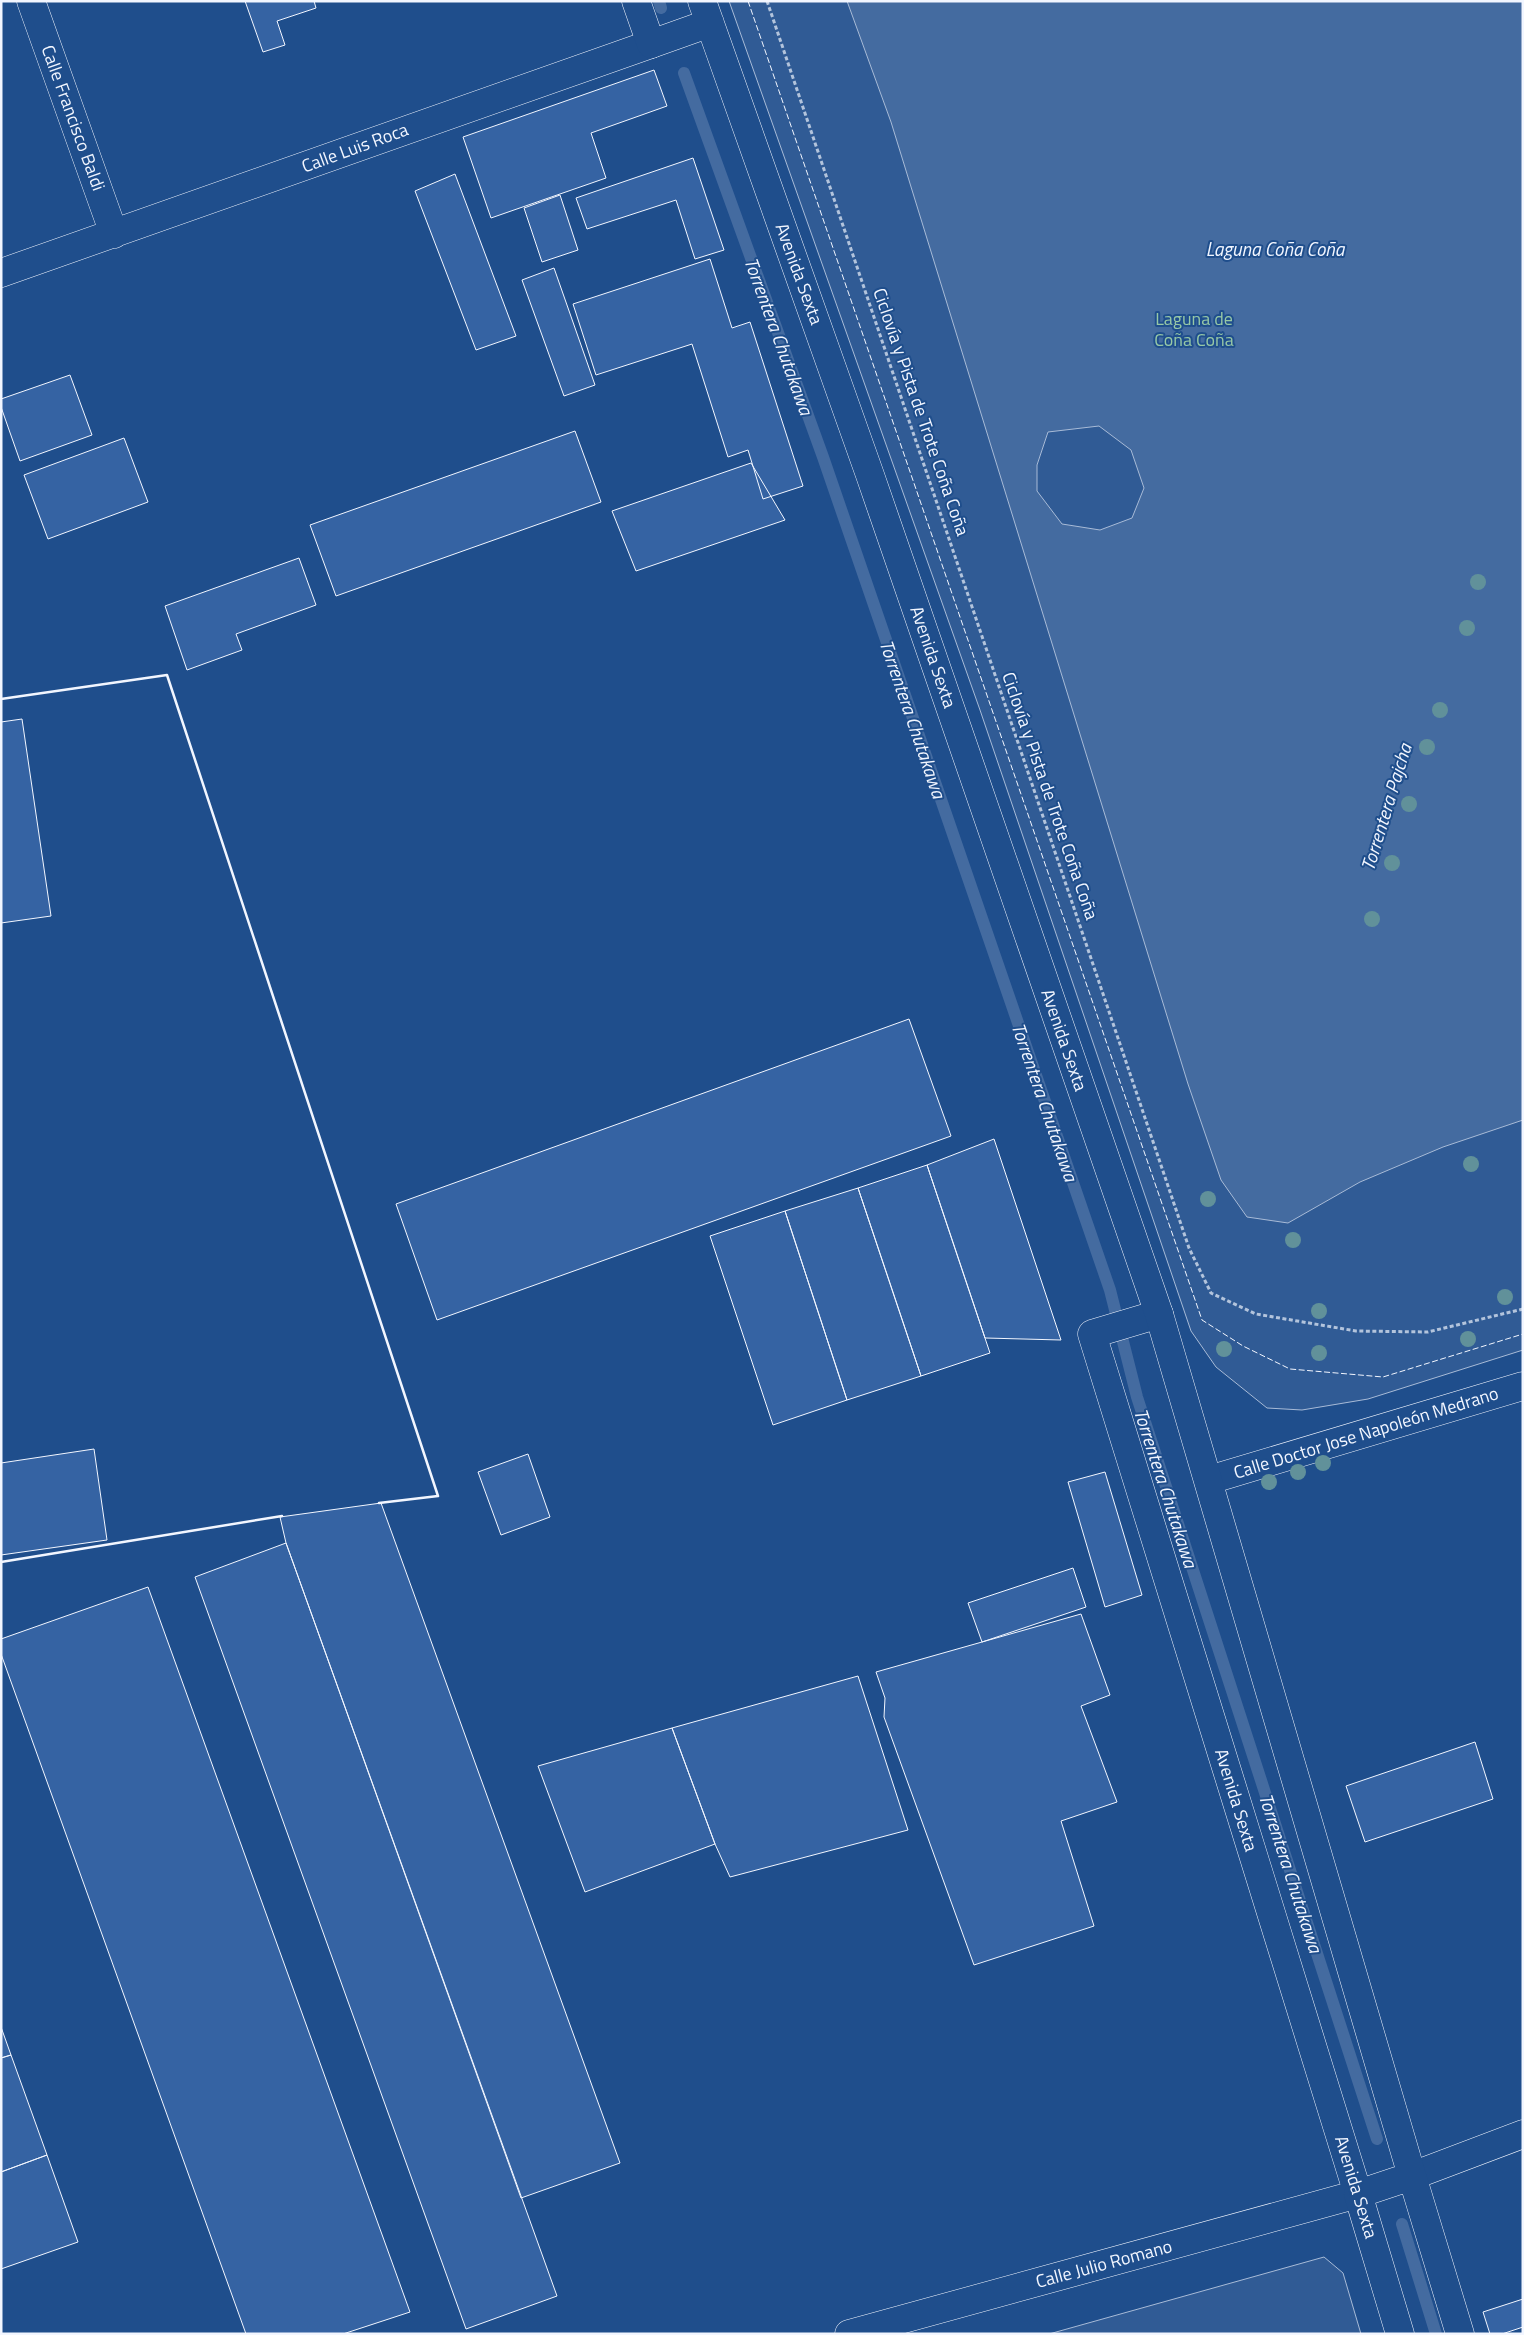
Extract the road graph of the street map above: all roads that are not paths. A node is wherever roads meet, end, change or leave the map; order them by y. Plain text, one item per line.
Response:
1 (31, 1) edge
2 (636, 1) edge
3 (706, 12) edge
4 (650, 44) junction
5 (114, 234) junction
6 (1, 273) edge
7 (1154, 1315) junction
8 (1523, 1386) edge
9 (1209, 1480) junction
10 (1523, 2134) edge
11 (1412, 2176) junction
12 (1358, 2194) junction
13 (849, 2334) edge
14 (1400, 2334) edge
15 (1460, 2334) edge

1 - 5 street, Calle Francisco Baldi
2 - 4 street
3 - 4 street, Calle Luis Roca
3 - 7 street, Avenida Sexta
4 - 5 street, Calle Luis Roca
5 - 6 street, Calle Luis Roca
7 - 9 street, Avenida Sexta
7 - 12 street, Avenida Sexta
8 - 9 street, Calle Doctor Jose Napoleón Medrano
9 - 11 street, Avenida Sexta
10 - 11 street, Calle Julio Romano
11 - 12 street, Calle Julio Romano
11 - 15 street, Avenida Sexta
12 - 13 street, Calle Julio Romano
12 - 14 street, Avenida Sexta

